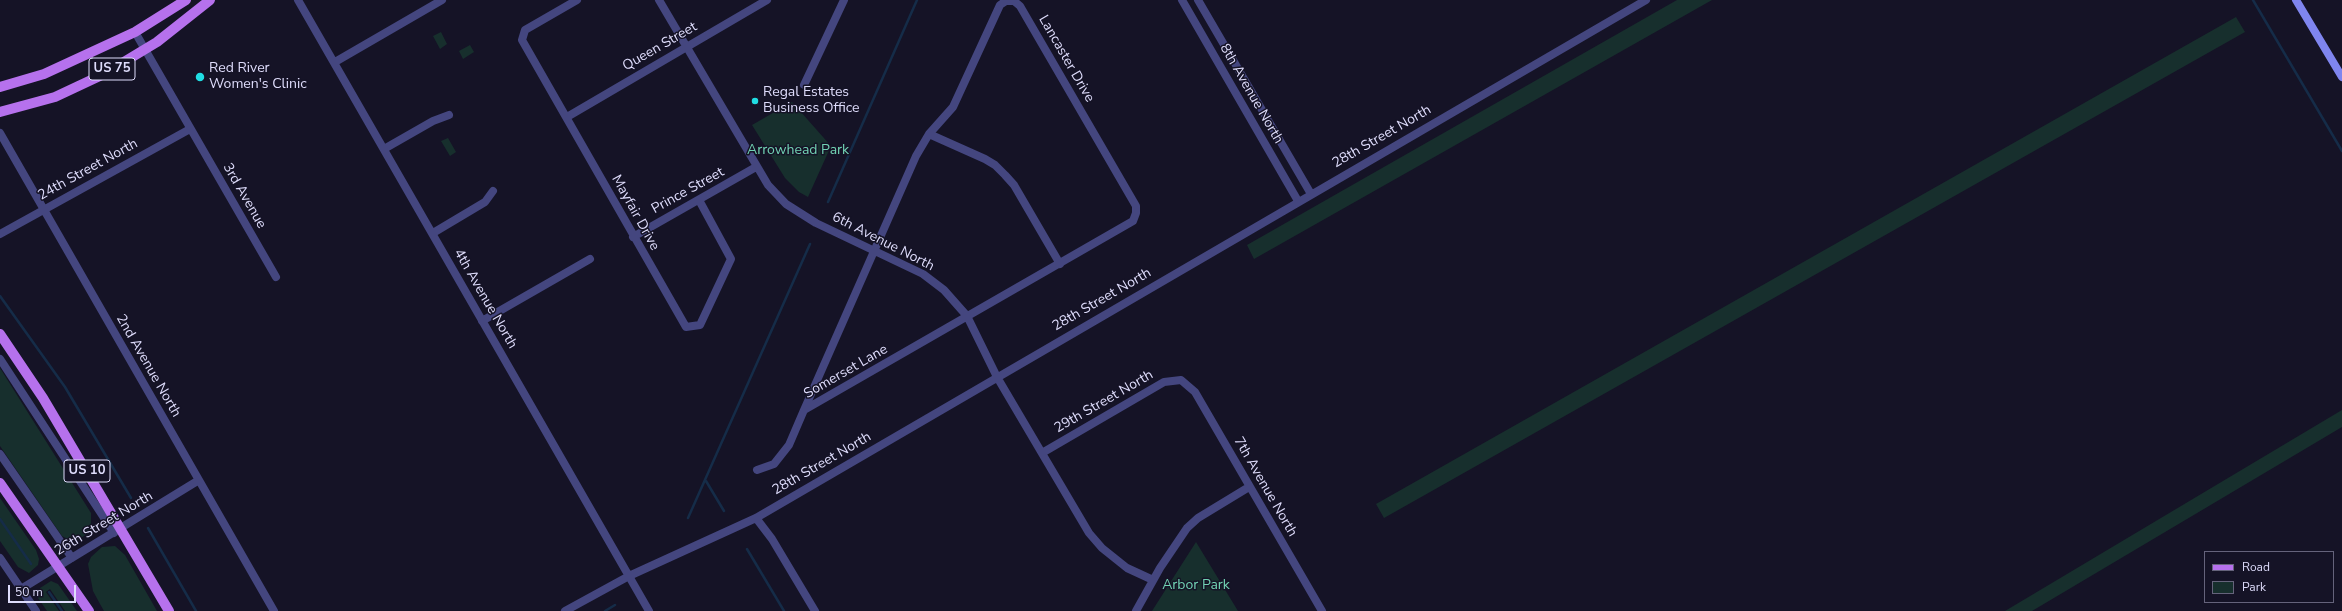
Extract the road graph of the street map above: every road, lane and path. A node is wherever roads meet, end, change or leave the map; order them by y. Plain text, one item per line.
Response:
1 (186, 0) edge
2 (210, 0) edge
3 (298, 0) edge
4 (442, 0) edge
5 (577, 0) edge
6 (659, 0) edge
7 (767, 0) edge
8 (844, 0) edge
9 (1182, 0) edge
10 (1198, 0) edge
11 (1646, 0) edge
12 (2296, 0) edge
13 (135, 32) junction
14 (686, 46) junction
15 (145, 51) junction
16 (335, 62) junction
17 (2342, 77) edge
18 (804, 85) dead end
19 (0, 87) edge
20 (0, 112) edge
21 (449, 115) dead end
22 (567, 117) junction
23 (190, 129) junction
24 (0, 133) edge
25 (929, 134) junction
26 (384, 149) junction
27 (756, 168) junction
28 (493, 191) dead end
29 (1311, 194) junction
30 (700, 200) junction
31 (1298, 201) junction
32 (44, 209) junction
33 (433, 233) junction
34 (0, 234) edge
35 (633, 237) junction
36 (873, 251) junction
37 (590, 259) dead end
38 (1060, 264) junction
39 (276, 277) dead end
40 (967, 316) junction
41 (482, 321) junction
42 (0, 334) edge
43 (0, 359) edge
44 (997, 377) junction
45 (1181, 380) joint
46 (804, 410) junction
47 (1042, 453) junction
48 (0, 454) edge
49 (757, 470) dead end
50 (199, 480) junction
51 (0, 483) edge
52 (1249, 486) junction
53 (756, 518) junction
54 (118, 530) junction
55 (0, 558) edge
56 (72, 558) junction
57 (58, 567) junction
58 (629, 576) junction
59 (1153, 580) junction
60 (21, 589) junction
61 (36, 611) edge
62 (89, 611) edge
63 (169, 611) edge
64 (274, 611) edge
65 (565, 611) edge
66 (649, 611) edge
67 (815, 611) edge
68 (1136, 611) edge
69 (1322, 611) edge

1 - 13 main road, US 75
2 - 15 main road, US 75
3 - 16 street, 4th Avenue North
4 - 16 street
5 - 22 street, Mayfair Drive
6 - 14 street, 6th Avenue North
7 - 14 street, Queen Street
8 - 18 street
9 - 31 street, 8th Avenue North
10 - 29 street, 8th Avenue North
11 - 29 street, 28th Street North
12 - 17 main road
13 - 15 street, 3rd Avenue
13 - 19 main road, US 75
14 - 22 street, Queen Street
14 - 27 street, 6th Avenue North
15 - 20 main road, US 75
15 - 23 street, 3rd Avenue
16 - 26 street, 4th Avenue North
21 - 26 street
22 - 35 street, Mayfair Drive
23 - 32 street, 24th Street North
23 - 39 street, 3rd Avenue
24 - 32 street, 2nd Avenue North
25 - 36 street, Lancaster Drive
25 - 38 street
25 - 38 street, Lancaster Drive
26 - 33 street, 4th Avenue North
27 - 30 street, Prince Street
27 - 36 street, 6th Avenue North
28 - 33 street
29 - 31 street, 28th Street North
30 - 35 street, Prince Street
30 - 35 street, Mayfair Drive
31 - 44 street, 28th Street North
32 - 34 street, 24th Street North
32 - 50 street, 2nd Avenue North
33 - 41 street, 4th Avenue North
36 - 40 street, 6th Avenue North
36 - 46 street, Somerset Lane
37 - 41 street
38 - 40 street, Lancaster Drive
40 - 44 street, 6th Avenue North
40 - 46 street, Somerset Lane
41 - 58 street, 4th Avenue North
42 - 54 main road, US 10
43 - 54 street
44 - 47 street, 6th Avenue North
44 - 53 street, 28th Street North
45 - 47 street, 29th Street North
45 - 52 street, 7th Avenue North
46 - 49 street
47 - 59 street, 6th Avenue North
48 - 56 street
50 - 54 street, 26th Street North
50 - 64 street, 2nd Avenue North
51 - 57 main road
52 - 59 street
52 - 69 street, 7th Avenue North
53 - 58 street, 28th Street North
53 - 67 street
54 - 56 street, 26th Street North
54 - 63 main road, US 10
55 - 60 street
56 - 57 street, 26th Street North
57 - 60 street, 26th Street North
57 - 62 main road
58 - 65 street, 28th Street North
58 - 66 street, 4th Avenue North
59 - 68 street
60 - 61 street

